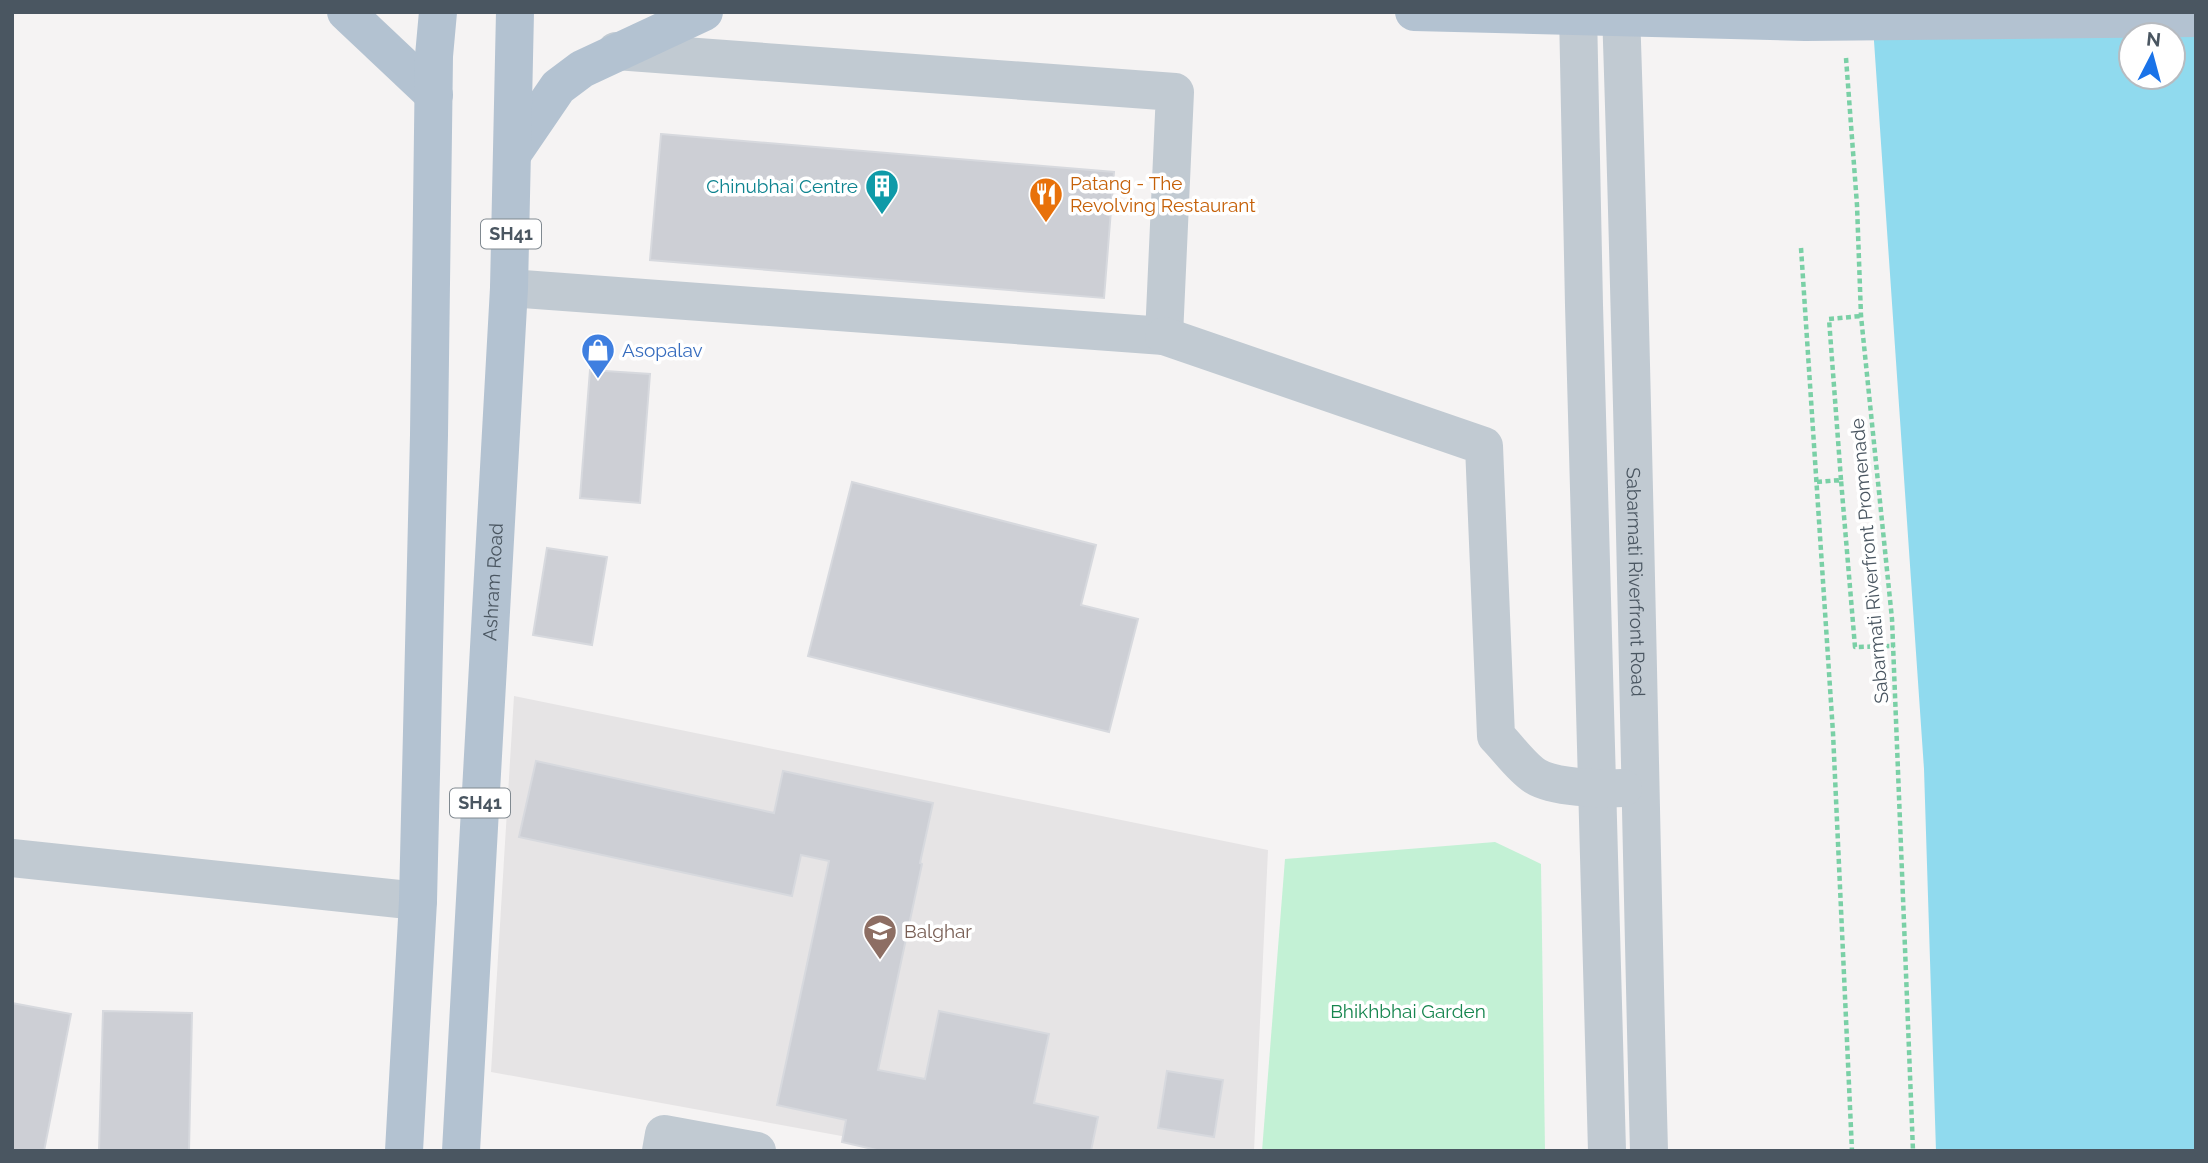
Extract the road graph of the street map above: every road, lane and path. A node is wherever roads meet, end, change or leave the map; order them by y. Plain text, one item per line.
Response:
1 (346, 12) edge
2 (438, 12) edge
3 (515, 12) edge
4 (704, 12) edge
5 (1414, 12) edge
6 (1578, 12) edge
7 (1621, 12) edge
8 (2196, 18) edge
9 (616, 51) junction
10 (1845, 54) dead end
11 (434, 95) junction
12 (513, 153) junction
13 (1801, 248) dead end
14 (509, 288) junction
15 (1861, 316) junction
16 (1164, 336) junction
17 (1841, 480) junction
18 (1816, 482) junction
19 (1894, 646) junction
20 (1639, 787) junction
21 (1598, 789) junction
22 (12, 858) edge
23 (418, 901) junction
24 (404, 1151) edge
25 (461, 1151) edge
26 (661, 1151) edge
27 (757, 1151) edge
28 (1607, 1151) edge
29 (1649, 1151) edge
30 (1852, 1151) edge
31 (1913, 1151) edge

1 - 11 main road
2 - 11 main road
3 - 12 main road, Ashram Road / SH41
4 - 9 main road
5 - 8 main road, bridge
6 - 21 street
7 - 20 street, Sabarmati Riverfront Road
9 - 12 main road
9 - 16 street
10 - 15 path, Sabarmati Riverfront Promenade
11 - 23 main road
12 - 14 main road, Ashram Road / SH41
13 - 18 path
14 - 16 street
14 - 25 main road, Ashram Road / SH41
15 - 17 path
15 - 19 path, Sabarmati Riverfront Promenade
16 - 21 street
17 - 18 path
17 - 19 path
18 - 30 path
19 - 31 path, Sabarmati Riverfront Promenade
20 - 21 street
20 - 29 street, Sabarmati Riverfront Road
21 - 28 street
22 - 23 street
23 - 24 main road
26 - 27 street

